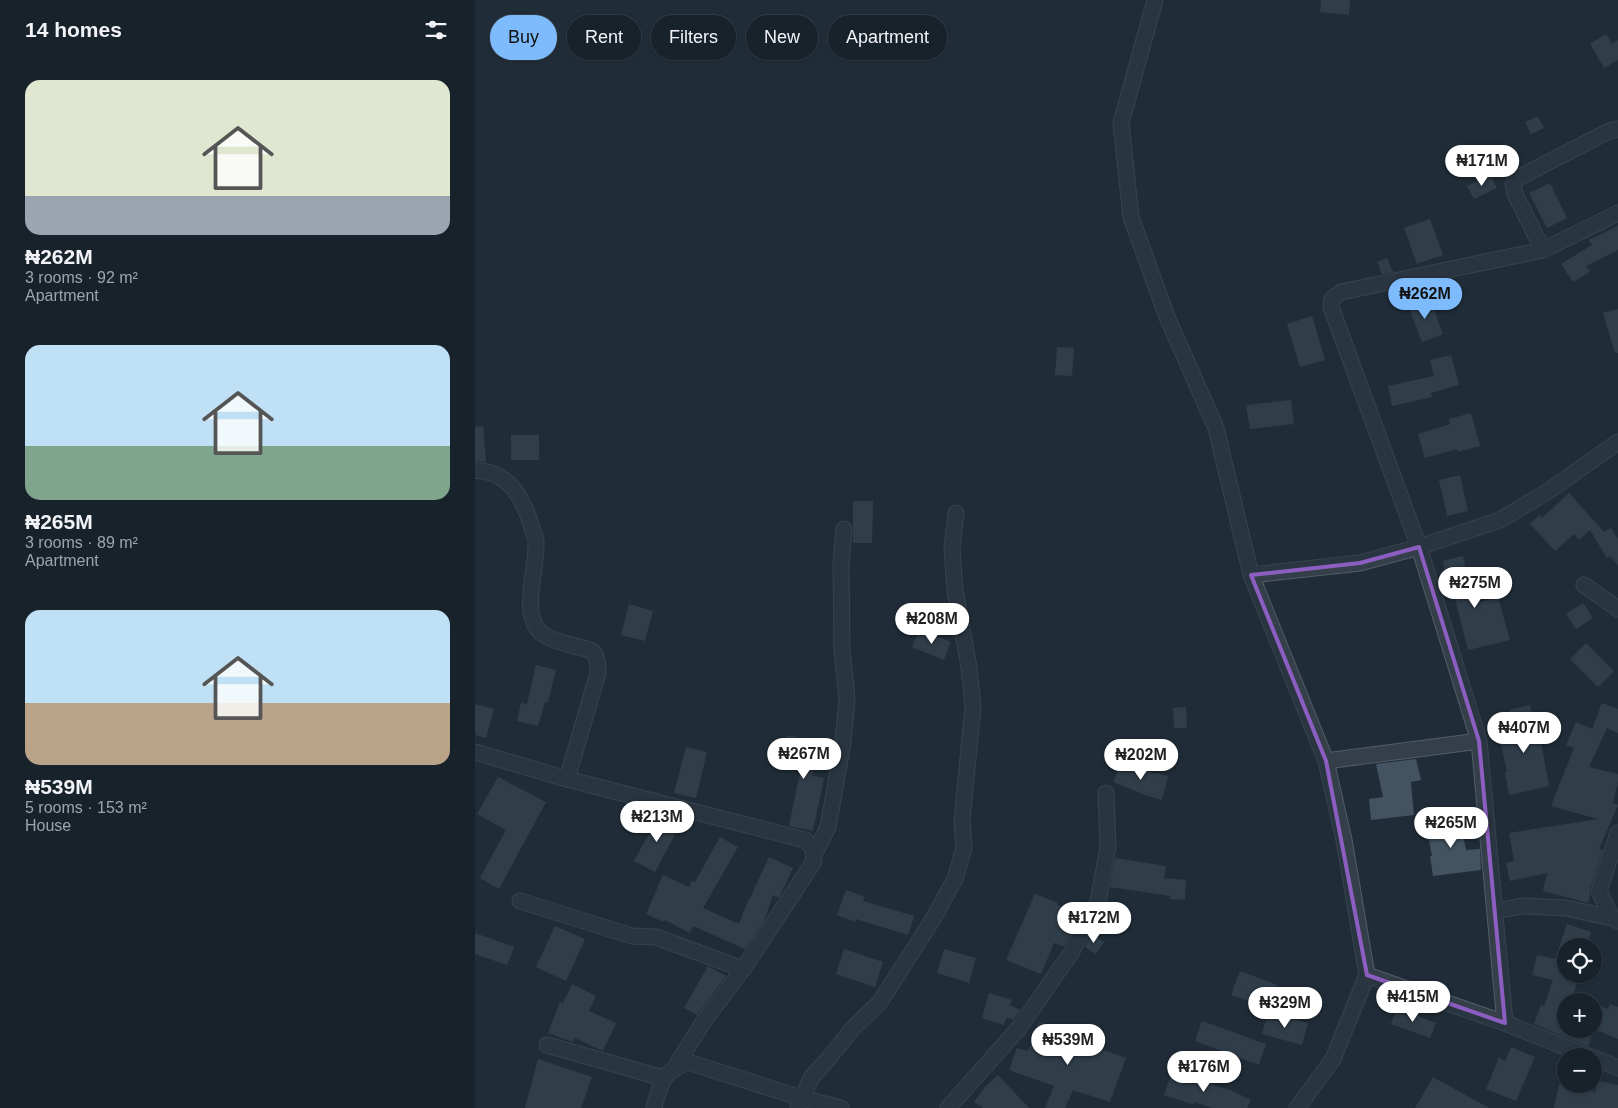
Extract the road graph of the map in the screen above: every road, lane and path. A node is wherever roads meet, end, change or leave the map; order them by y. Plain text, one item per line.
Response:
1 (1155, 0) edge
2 (1618, 129) edge
3 (1618, 212) edge
4 (1543, 250) junction
5 (1618, 442) edge
6 (475, 470) edge
7 (956, 513) dead end
8 (844, 530) dead end
9 (1419, 547) junction
10 (1251, 575) junction
11 (1584, 585) dead end
12 (1618, 609) edge
13 (1479, 740) junction
14 (475, 752) edge
15 (1326, 761) junction
16 (567, 779) junction
17 (1106, 794) dead end
18 (1618, 833) edge
19 (815, 853) junction
20 (520, 901) dead end
21 (1495, 911) junction
22 (1615, 920) edge
23 (743, 969) junction
24 (1367, 975) junction
25 (1505, 1023) junction
26 (547, 1045) dead end
27 (1568, 1048) edge
28 (1602, 1061) edge
29 (675, 1067) junction
30 (1618, 1068) edge
31 (663, 1078) junction
32 (800, 1103) edge
33 (654, 1108) edge
34 (841, 1108) edge
35 (948, 1108) edge
36 (1297, 1108) edge

1 - 10 street
2 - 4 street
3 - 4 street
4 - 9 street
5 - 9 street
6 - 16 street
7 - 32 street
8 - 19 street
9 - 10 street
9 - 13 street
10 - 15 street
11 - 12 street
13 - 15 street
13 - 21 street
14 - 16 street
15 - 24 street
16 - 19 street
17 - 35 street
18 - 22 street
19 - 23 street
20 - 23 street
21 - 22 street
21 - 25 street
23 - 29 street
24 - 25 street
24 - 36 street
25 - 27 street
26 - 31 street
28 - 30 street
29 - 31 street
29 - 32 street
31 - 33 street
32 - 34 street

